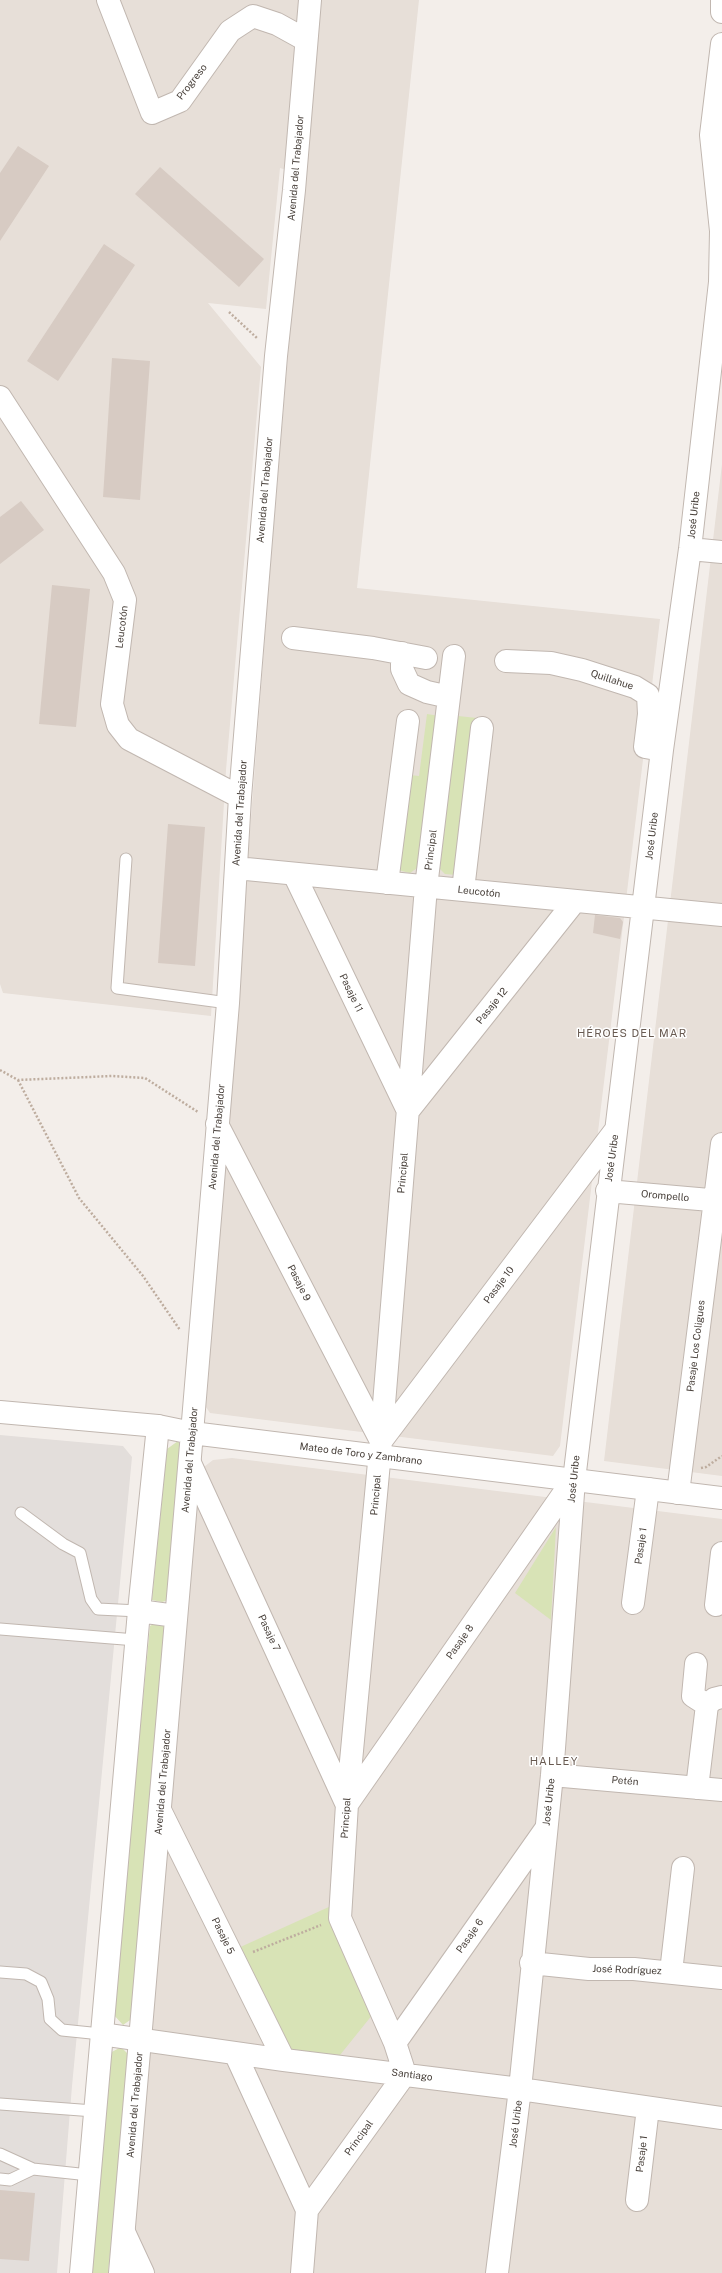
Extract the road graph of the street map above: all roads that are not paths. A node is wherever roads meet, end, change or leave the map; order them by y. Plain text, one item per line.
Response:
1 (108, 0) edge
2 (310, 0) edge
3 (722, 0) edge
4 (722, 12) edge
5 (306, 40) junction
6 (722, 44) edge
7 (0, 397) edge
8 (690, 549) junction
9 (722, 552) edge
10 (293, 638) dead end
11 (402, 654) junction
12 (454, 656) dead end
13 (426, 658) dead end
14 (506, 660) dead end
15 (448, 706) junction
16 (408, 722) dead end
17 (482, 728) dead end
18 (662, 750) junction
19 (240, 797) junction
20 (126, 859) dead end
21 (236, 868) junction
22 (294, 874) junction
23 (387, 883) junction
24 (426, 887) junction
25 (463, 890) junction
26 (576, 901) junction
27 (643, 908) junction
28 (722, 915) edge
29 (228, 1003) junction
30 (408, 1111) junction
31 (217, 1124) junction
32 (616, 1129) junction
33 (722, 1144) edge
34 (608, 1191) junction
35 (718, 1200) edge
36 (0, 1412) edge
37 (158, 1426) junction
38 (192, 1433) junction
39 (380, 1449) junction
40 (190, 1463) junction
41 (574, 1480) junction
42 (648, 1489) junction
43 (678, 1493) junction
44 (722, 1498) edge
45 (21, 1513) dead end
46 (722, 1553) edge
47 (634, 1603) dead end
48 (716, 1605) dead end
49 (139, 1611) junction
50 (176, 1616) junction
51 (0, 1629) edge
52 (136, 1640) junction
53 (696, 1664) dead end
54 (715, 1701) edge
55 (552, 1775) junction
56 (697, 1788) junction
57 (722, 1790) edge
58 (347, 1804) junction
59 (161, 1812) junction
60 (546, 1829) junction
61 (683, 1868) dead end
62 (531, 1963) junction
63 (0, 1972) edge
64 (671, 1972) junction
65 (722, 1978) edge
66 (101, 2034) junction
67 (141, 2041) junction
68 (395, 2043) junction
69 (235, 2053) junction
70 (284, 2060) junction
71 (404, 2074) junction
72 (520, 2089) junction
73 (0, 2104) edge
74 (648, 2108) junction
75 (94, 2111) junction
76 (722, 2118) edge
77 (0, 2154) edge
78 (33, 2169) junction
79 (89, 2175) junction
80 (0, 2179) edge
81 (637, 2200) dead end
82 (308, 2210) junction
83 (124, 2232) junction
84 (497, 2272) edge
85 (81, 2273) edge
86 (120, 2273) edge
87 (143, 2273) edge
88 (302, 2273) edge

1 - 5 street, Progreso
2 - 5 street, Avenida del Trabajador
3 - 4 street
5 - 19 street, Avenida del Trabajador
6 - 8 street, José Uribe
7 - 19 street, Leucotón
8 - 9 street
8 - 18 street, José Uribe
10 - 11 street
11 - 13 street
11 - 15 street
12 - 15 street, Principal
14 - 18 street, Quillahue
15 - 24 street, Principal
16 - 23 street
17 - 25 street
18 - 27 street, José Uribe
19 - 21 street, Avenida del Trabajador
20 - 29 lane
21 - 22 street, Leucotón
21 - 29 street, Avenida del Trabajador
22 - 23 street, Leucotón
22 - 30 street, Pasaje 11
23 - 24 street, Leucotón
24 - 25 street, Leucotón
24 - 30 street, Principal
25 - 26 street, Leucotón
26 - 27 street, Leucotón
26 - 30 street, Pasaje 12
27 - 28 street, Leucotón
27 - 32 street, José Uribe
29 - 31 street, Avenida del Trabajador
30 - 39 street, Principal
31 - 38 street, Avenida del Trabajador
31 - 39 street, Pasaje 9
32 - 34 street, José Uribe
32 - 39 street, Pasaje 10
33 - 35 street, Pasaje Los Coligues
34 - 35 street, Orompello
34 - 41 street, José Uribe
35 - 43 street, Pasaje Los Coligues
36 - 37 street, Mateo de Toro y Zambrano
37 - 38 street, Mateo de Toro y Zambrano
37 - 49 street
38 - 39 street, Mateo de Toro y Zambrano
38 - 40 street, Avenida del Trabajador
39 - 41 street, Mateo de Toro y Zambrano
39 - 58 street, Principal
40 - 50 street, Avenida del Trabajador
40 - 58 street, Pasaje 7
41 - 42 street, Mateo de Toro y Zambrano
41 - 55 street, José Uribe
41 - 58 street, Pasaje 8
42 - 43 street, Mateo de Toro y Zambrano
42 - 47 street, Pasaje 1
43 - 44 street, Mateo de Toro y Zambrano
45 - 49 lane
46 - 48 street
49 - 50 street
49 - 52 street
50 - 59 street, Avenida del Trabajador
51 - 52 lane
52 - 66 street
53 - 54 street
54 - 56 street
55 - 56 street, Petén
55 - 60 street, José Uribe
56 - 57 street, Petén
58 - 68 street, Principal
59 - 67 street, Avenida del Trabajador
59 - 70 street, Pasaje 5
60 - 62 street, José Uribe
60 - 68 street, Pasaje 6
61 - 64 street
62 - 64 street, José Rodríguez
62 - 72 street, José Uribe
63 - 66 lane
64 - 65 street, José Rodríguez
66 - 67 street, Santiago
66 - 75 street
67 - 69 street, Santiago
67 - 83 street, Avenida del Trabajador
68 - 71 street, Principal
69 - 70 street, Santiago
69 - 82 street
70 - 71 street, Santiago
71 - 72 street, Santiago
71 - 82 street, Principal
72 - 74 street, Santiago
72 - 84 street, José Uribe
73 - 75 lane
74 - 76 street, Santiago
74 - 81 street, Pasaje 1
75 - 79 street
77 - 78 lane
78 - 79 lane
78 - 80 lane
79 - 85 street
82 - 88 street, Principal
83 - 86 street, Avenida del Trabajador
83 - 87 street

